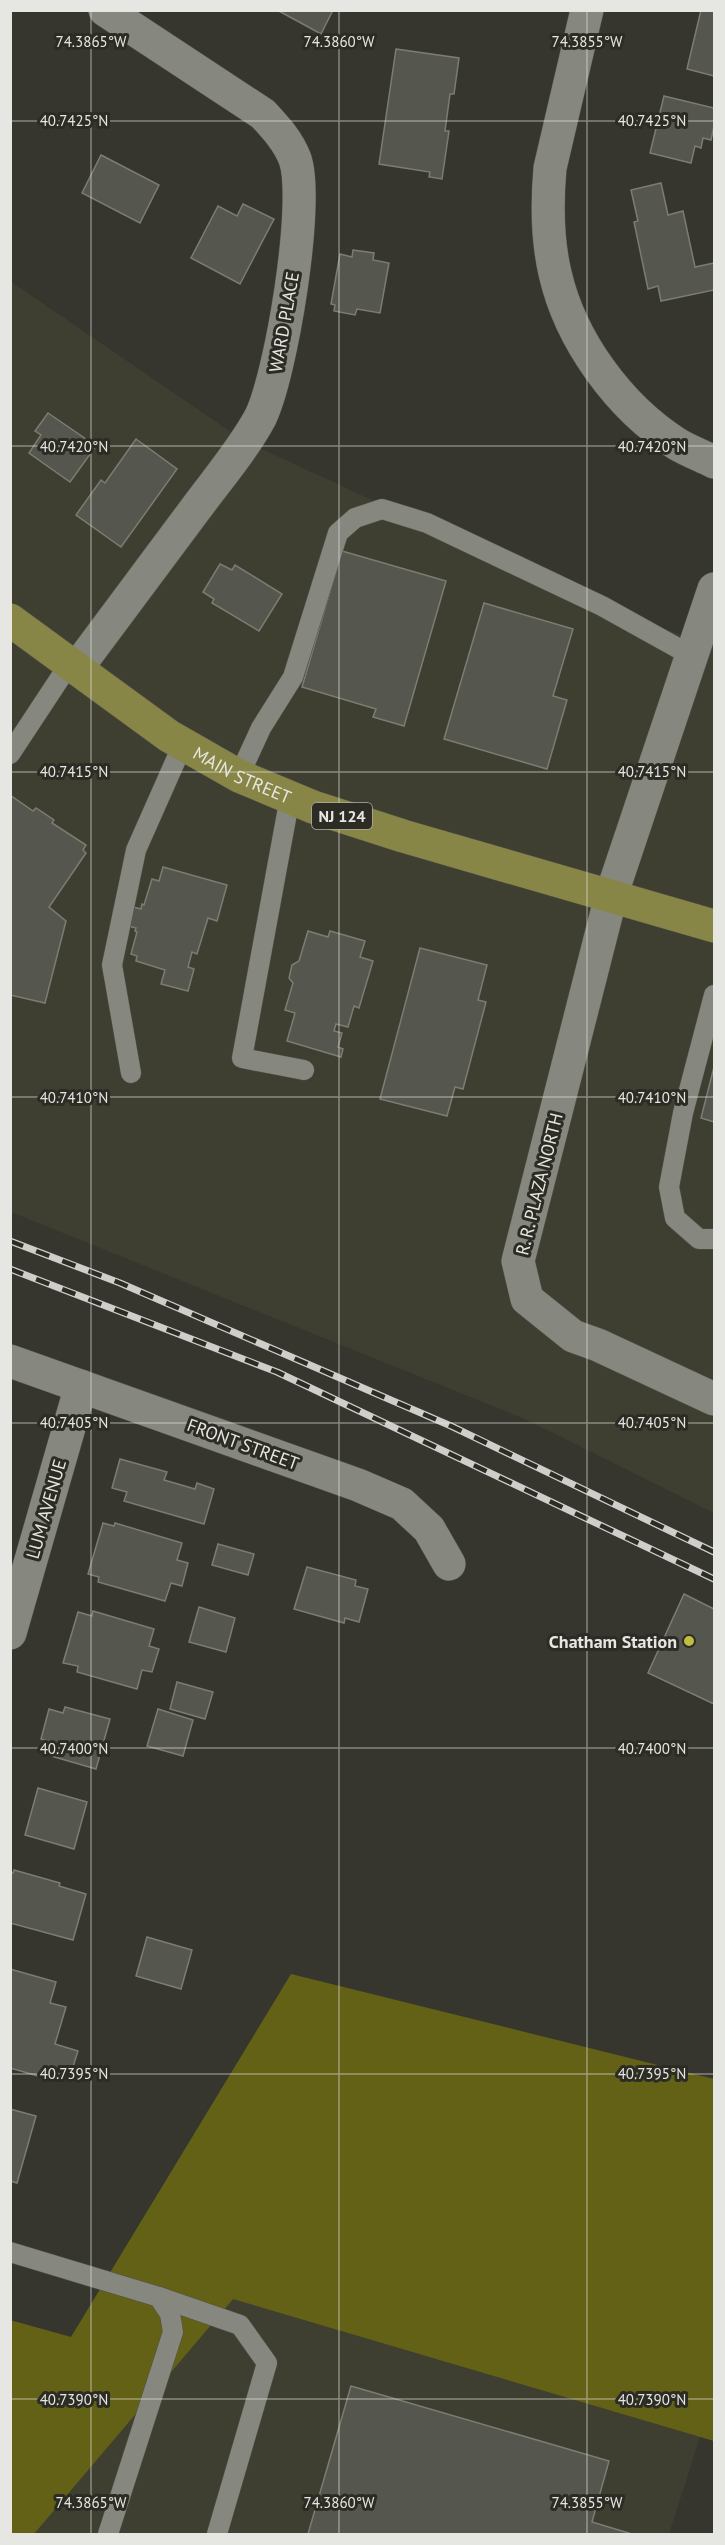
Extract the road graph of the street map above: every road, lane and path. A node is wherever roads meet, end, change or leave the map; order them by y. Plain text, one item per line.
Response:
1 (105, 10) edge
2 (588, 10) edge
3 (714, 462) edge
4 (714, 589) edge
5 (10, 620) edge
6 (692, 656) junction
7 (74, 666) junction
8 (183, 744) junction
9 (10, 754) edge
10 (239, 776) junction
11 (290, 797) junction
12 (611, 896) junction
13 (714, 926) edge
14 (714, 995) edge
15 (304, 1070) dead end
16 (131, 1073) dead end
17 (714, 1239) edge
18 (10, 1361) edge
19 (81, 1386) junction
20 (714, 1399) edge
21 (449, 1564) dead end
22 (10, 1633) edge
23 (10, 2252) edge
24 (159, 2297) junction
25 (108, 2535) edge
26 (217, 2535) edge

1 - 7 street, WARD PLACE
2 - 3 street
4 - 6 street, R. R. PLAZA NORTH
5 - 7 main road, MAIN STREET / NJ 124
6 - 10 lane
6 - 12 street, R. R. PLAZA NORTH
7 - 8 main road, MAIN STREET / NJ 124
7 - 9 lane
8 - 10 main road, MAIN STREET / NJ 124
8 - 16 lane
10 - 11 main road, MAIN STREET / NJ 124
11 - 12 main road, MAIN STREET / NJ 124
11 - 15 lane
12 - 13 main road, MAIN STREET / NJ 124
12 - 20 street, R. R. PLAZA NORTH
14 - 17 lane
18 - 19 street, FRONT STREET
19 - 21 street, FRONT STREET
19 - 22 street, LUM AVENUE
23 - 24 lane
24 - 25 lane
24 - 26 lane

